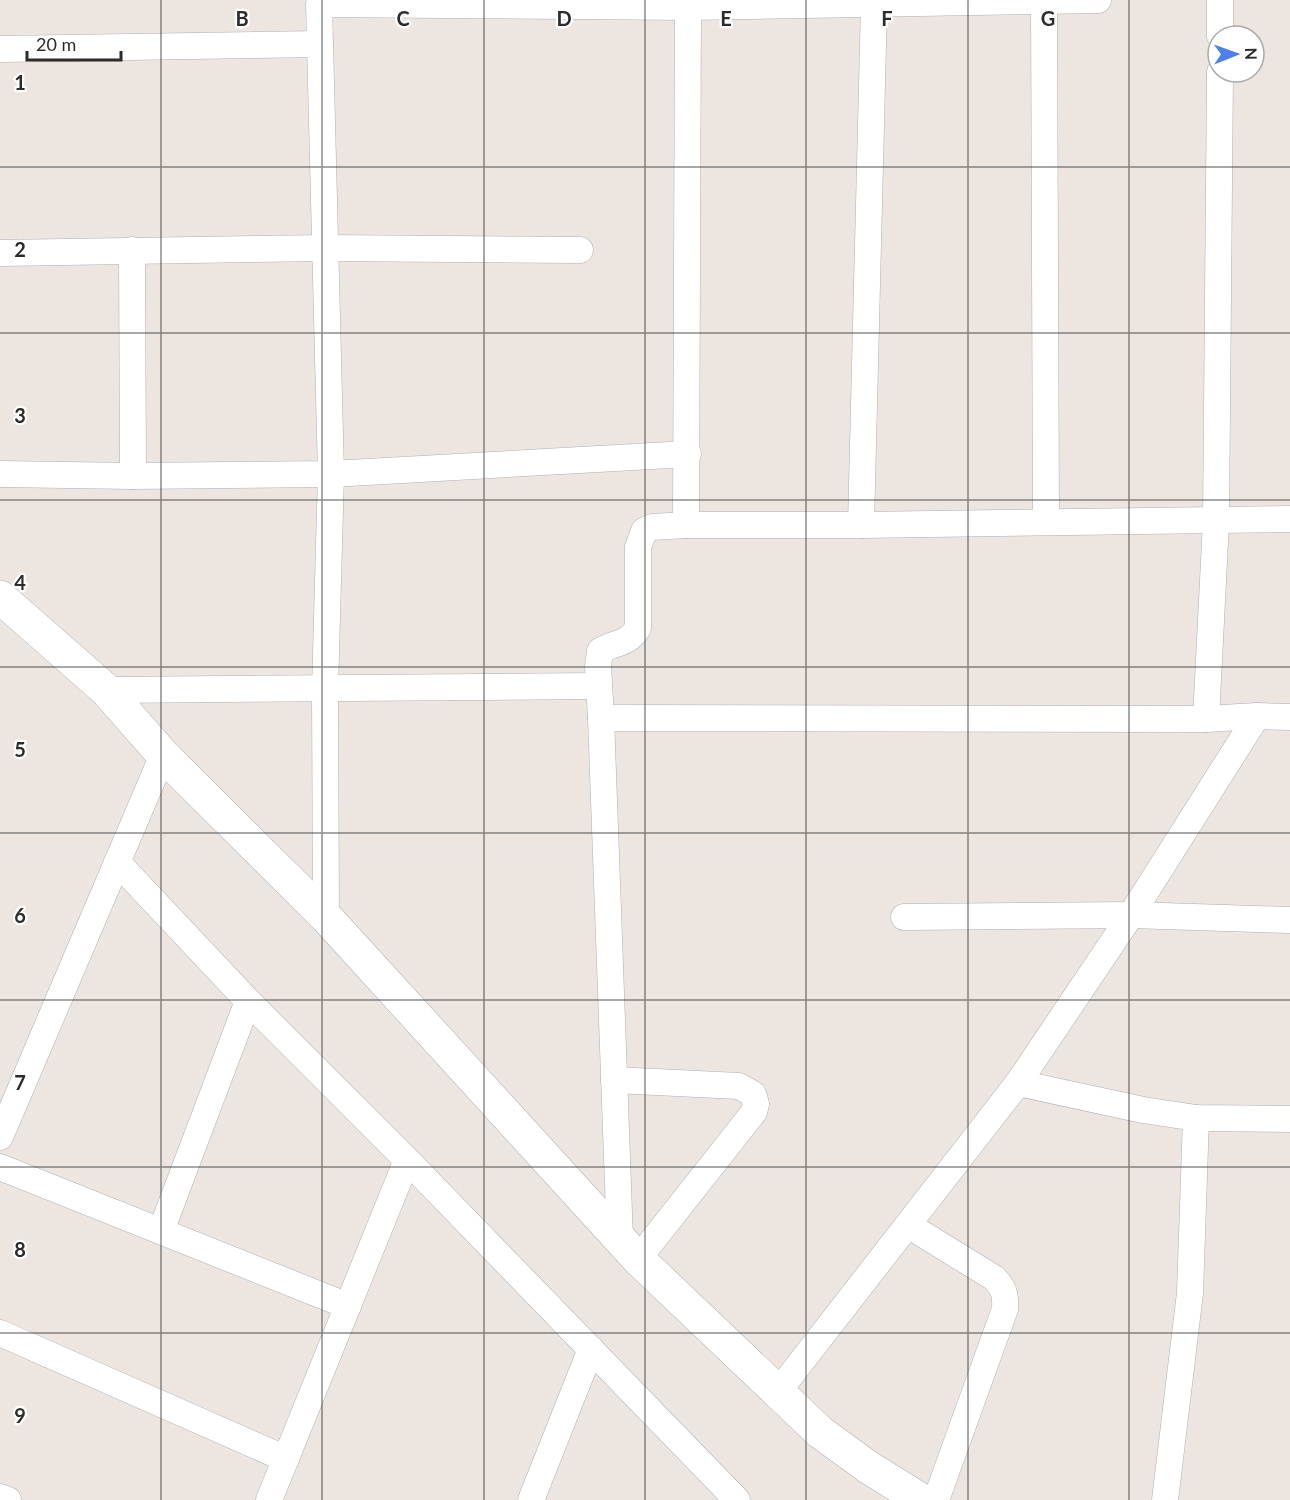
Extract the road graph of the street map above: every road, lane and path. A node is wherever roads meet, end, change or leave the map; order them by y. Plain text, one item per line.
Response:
1 (1098, 0) edge
2 (1220, 0) edge
3 (985, 1) edge
4 (1044, 1) edge
5 (319, 2) edge
6 (797, 3) edge
7 (874, 4) junction
8 (688, 7) junction
9 (1220, 24) edge
10 (320, 44) junction
11 (0, 49) edge
12 (1220, 84) edge
13 (325, 248) junction
14 (132, 250) junction
15 (580, 250) dead end
16 (0, 254) edge
17 (688, 454) junction
18 (0, 474) edge
19 (331, 474) junction
20 (133, 477) junction
21 (1290, 519) edge
22 (1046, 522) junction
23 (1216, 522) junction
24 (686, 525) junction
25 (861, 525) junction
26 (0, 597) edge
27 (600, 686) junction
28 (325, 689) junction
29 (106, 690) junction
30 (1257, 716) junction
31 (1290, 717) edge
32 (601, 718) junction
33 (1206, 719) junction
34 (163, 755) junction
35 (117, 862) junction
36 (1131, 915) junction
37 (326, 917) junction
38 (904, 917) dead end
39 (1290, 920) edge
40 (248, 1001) junction
41 (614, 1080) junction
42 (1018, 1083) junction
43 (1196, 1118) junction
44 (1290, 1119) edge
45 (0, 1137) edge
46 (407, 1160) junction
47 (0, 1167) edge
48 (908, 1225) junction
49 (161, 1231) junction
50 (629, 1249) junction
51 (348, 1306) junction
52 (0, 1334) edge
53 (591, 1349) junction
54 (777, 1393) junction
55 (286, 1459) junction
56 (0, 1497) edge
57 (8, 1500) edge
58 (269, 1500) edge
59 (531, 1500) edge
60 (737, 1500) edge
61 (921, 1500) edge
62 (936, 1500) edge
63 (1165, 1500) edge

1 - 4 street
2 - 9 street
3 - 4 street
3 - 7 street
4 - 22 street
5 - 8 street
5 - 10 street
6 - 7 street
6 - 8 street
7 - 25 street
8 - 17 street
10 - 11 street
10 - 13 street
12 - 23 street
13 - 14 street
13 - 15 street
13 - 19 street
14 - 16 street
14 - 20 street
17 - 19 street
17 - 24 street
18 - 20 street
19 - 20 street
19 - 28 street
21 - 23 street
22 - 23 street
22 - 25 street
23 - 33 street
24 - 25 street
24 - 27 street
26 - 29 street
27 - 28 street
27 - 32 street
28 - 29 street
28 - 37 street
29 - 34 street
30 - 31 street
30 - 33 street
30 - 36 street
32 - 33 street
32 - 41 street
34 - 35 street
34 - 37 street
35 - 40 street
35 - 45 street
36 - 38 street
36 - 39 street
36 - 42 street
37 - 50 street
40 - 46 street
40 - 49 street
41 - 50 street
41 - 50 street
42 - 43 street
42 - 48 street
43 - 44 street
43 - 63 street
46 - 51 street
46 - 53 street
47 - 49 street
48 - 54 street
48 - 62 street
49 - 51 street
50 - 54 street
51 - 55 street
52 - 55 street
53 - 59 street
53 - 60 street
54 - 61 street
55 - 58 street
56 - 57 street

